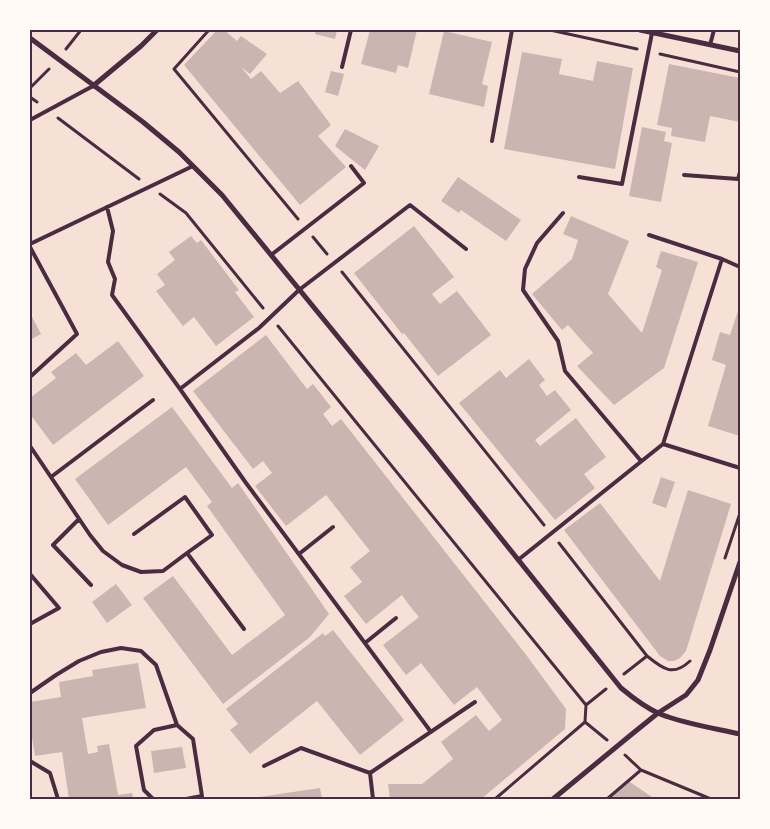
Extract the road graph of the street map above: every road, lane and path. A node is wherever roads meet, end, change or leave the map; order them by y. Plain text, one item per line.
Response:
1 (81, 30) edge
2 (157, 30) edge
3 (209, 30) edge
4 (351, 30) edge
5 (512, 30) edge
6 (640, 30) edge
7 (714, 30) edge
8 (652, 32) junction
9 (30, 38) edge
10 (710, 45) junction
11 (740, 51) edge
12 (58, 60) junction
13 (342, 68) dead end
14 (93, 86) junction
15 (30, 88) edge
16 (30, 96) edge
17 (48, 111) junction
18 (30, 120) edge
19 (492, 141) dead end
20 (193, 166) junction
21 (351, 166) dead end
22 (740, 172) edge
23 (684, 175) dead end
24 (579, 177) dead end
25 (150, 186) junction
26 (107, 207) junction
27 (563, 213) dead end
28 (306, 228) junction
29 (649, 235) dead end
30 (30, 246) edge
31 (466, 249) dead end
32 (271, 255) junction
33 (722, 260) junction
34 (334, 263) junction
35 (740, 267) edge
36 (299, 290) junction
37 (271, 317) junction
38 (30, 376) edge
39 (180, 390) junction
40 (153, 400) dead end
41 (663, 444) junction
42 (30, 446) edge
43 (641, 461) junction
44 (740, 468) edge
45 (51, 477) junction
46 (740, 512) edge
47 (79, 519) junction
48 (333, 527) dead end
49 (551, 533) junction
50 (134, 534) dead end
51 (187, 553) junction
52 (298, 554) junction
53 (518, 560) junction
54 (740, 562) edge
55 (722, 566) dead end
56 (30, 574) edge
57 (90, 585) dead end
58 (396, 618) dead end
59 (30, 624) edge
60 (244, 629) dead end
61 (365, 643) junction
62 (647, 656) junction
63 (691, 660) dead end
64 (615, 681) junction
65 (30, 692) edge
66 (476, 702) dead end
67 (586, 705) junction
68 (658, 713) junction
69 (585, 722) junction
70 (177, 725) junction
71 (431, 732) junction
72 (740, 734) edge
73 (616, 747) junction
74 (30, 761) edge
75 (264, 766) dead end
76 (640, 770) junction
77 (370, 773) junction
78 (58, 799) edge
79 (153, 799) edge
80 (186, 799) edge
81 (373, 799) edge
82 (495, 799) edge
83 (553, 799) edge
84 (607, 799) edge
85 (711, 799) edge

1 - 12 path
2 - 14 street
3 - 28 path
4 - 13 lane
5 - 19 lane
6 - 8 street
7 - 10 lane
8 - 10 street
8 - 24 lane
9 - 12 street
10 - 11 street
12 - 14 street
12 - 15 path
14 - 17 lane
14 - 20 street
16 - 17 path
17 - 18 lane
17 - 25 path
20 - 25 lane
20 - 32 street
21 - 28 lane
22 - 23 lane
25 - 26 lane
25 - 37 path
26 - 30 lane
26 - 39 lane
27 - 43 lane
28 - 32 lane
28 - 34 path
29 - 33 lane
30 - 38 lane
31 - 34 lane
32 - 36 street
33 - 35 lane
33 - 41 lane
34 - 36 lane
34 - 49 path
36 - 37 lane
36 - 53 street
37 - 39 lane
37 - 67 path
39 - 52 lane
40 - 45 lane
41 - 43 lane
41 - 44 lane
42 - 45 lane
43 - 49 lane
45 - 47 lane
46 - 55 path
47 - 51 lane
47 - 57 lane
48 - 52 lane
49 - 53 lane
49 - 62 path
50 - 51 lane
51 - 60 lane
52 - 61 lane
53 - 64 street
54 - 68 street
56 - 59 lane
58 - 61 lane
61 - 71 lane
62 - 63 path
62 - 64 path
64 - 67 path
64 - 68 street
65 - 70 lane
66 - 71 lane
67 - 69 path
68 - 72 street
68 - 73 street
69 - 73 path
69 - 82 path
70 - 79 lane
70 - 80 lane
71 - 77 lane
73 - 76 path
73 - 83 street
74 - 78 lane
75 - 77 lane
76 - 84 path
76 - 85 path
77 - 81 lane

